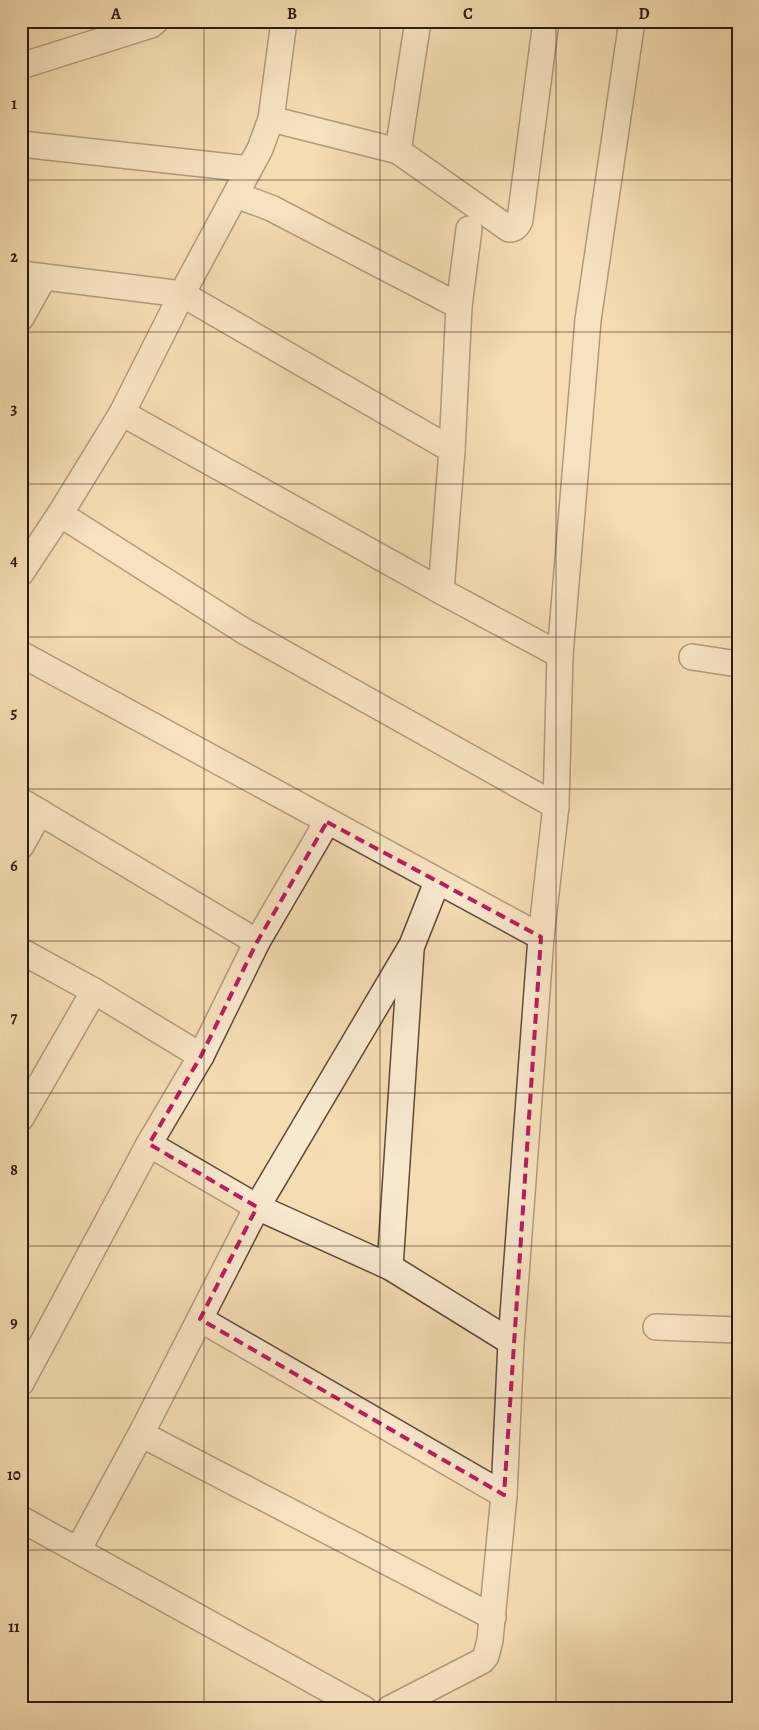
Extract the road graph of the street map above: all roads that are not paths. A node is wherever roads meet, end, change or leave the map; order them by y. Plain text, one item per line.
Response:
1 (156, 21) edge
2 (284, 21) edge
3 (418, 21) edge
4 (546, 21) edge
5 (632, 21) edge
6 (21, 66) edge
7 (271, 119) junction
8 (21, 144) edge
9 (398, 151) junction
10 (249, 169) junction
11 (236, 195) junction
12 (469, 229) dead end
13 (33, 276) edge
14 (182, 294) junction
15 (459, 306) junction
16 (21, 318) edge
17 (122, 413) junction
18 (452, 450) junction
19 (60, 514) junction
20 (21, 573) edge
21 (441, 591) junction
22 (21, 654) edge
23 (560, 655) junction
24 (692, 657) dead end
25 (738, 664) edge
26 (30, 806) edge
27 (556, 806) junction
28 (327, 822) junction
29 (21, 846) edge
30 (437, 882) junction
31 (541, 937) junction
32 (257, 942) junction
33 (412, 945) junction
34 (21, 951) edge
35 (94, 991) junction
36 (201, 1056) junction
37 (21, 1118) edge
38 (149, 1144) junction
39 (257, 1208) junction
40 (390, 1267) junction
41 (200, 1319) junction
42 (656, 1327) dead end
43 (738, 1330) edge
44 (512, 1342) junction
45 (24, 1372) edge
46 (141, 1434) junction
47 (504, 1495) junction
48 (21, 1519) edge
49 (78, 1550) junction
50 (493, 1617) junction
51 (364, 1709) edge
52 (389, 1709) edge

1 - 6 street
2 - 7 street
3 - 9 street
4 - 9 street
5 - 23 street
7 - 9 street
7 - 10 street
8 - 10 street
10 - 11 street
11 - 14 street
11 - 15 street
12 - 15 street
13 - 14 street
13 - 16 street
14 - 17 street
14 - 18 street
15 - 18 street
17 - 19 street
17 - 21 street
18 - 21 street
19 - 20 street
19 - 27 street
21 - 23 street
22 - 28 street
23 - 27 street
24 - 25 street
26 - 29 street
26 - 32 street
27 - 31 street
28 - 30 street
28 - 32 street
30 - 31 street
30 - 33 street
31 - 44 street
32 - 36 street
33 - 39 street
33 - 40 street
34 - 35 street
35 - 36 street
35 - 37 street
36 - 38 street
38 - 39 street
38 - 45 street
39 - 40 street
39 - 41 street
40 - 44 street
41 - 46 street
41 - 47 street
42 - 43 street
44 - 47 street
46 - 49 street
46 - 50 street
47 - 50 street
48 - 49 street
49 - 51 street
50 - 52 street

